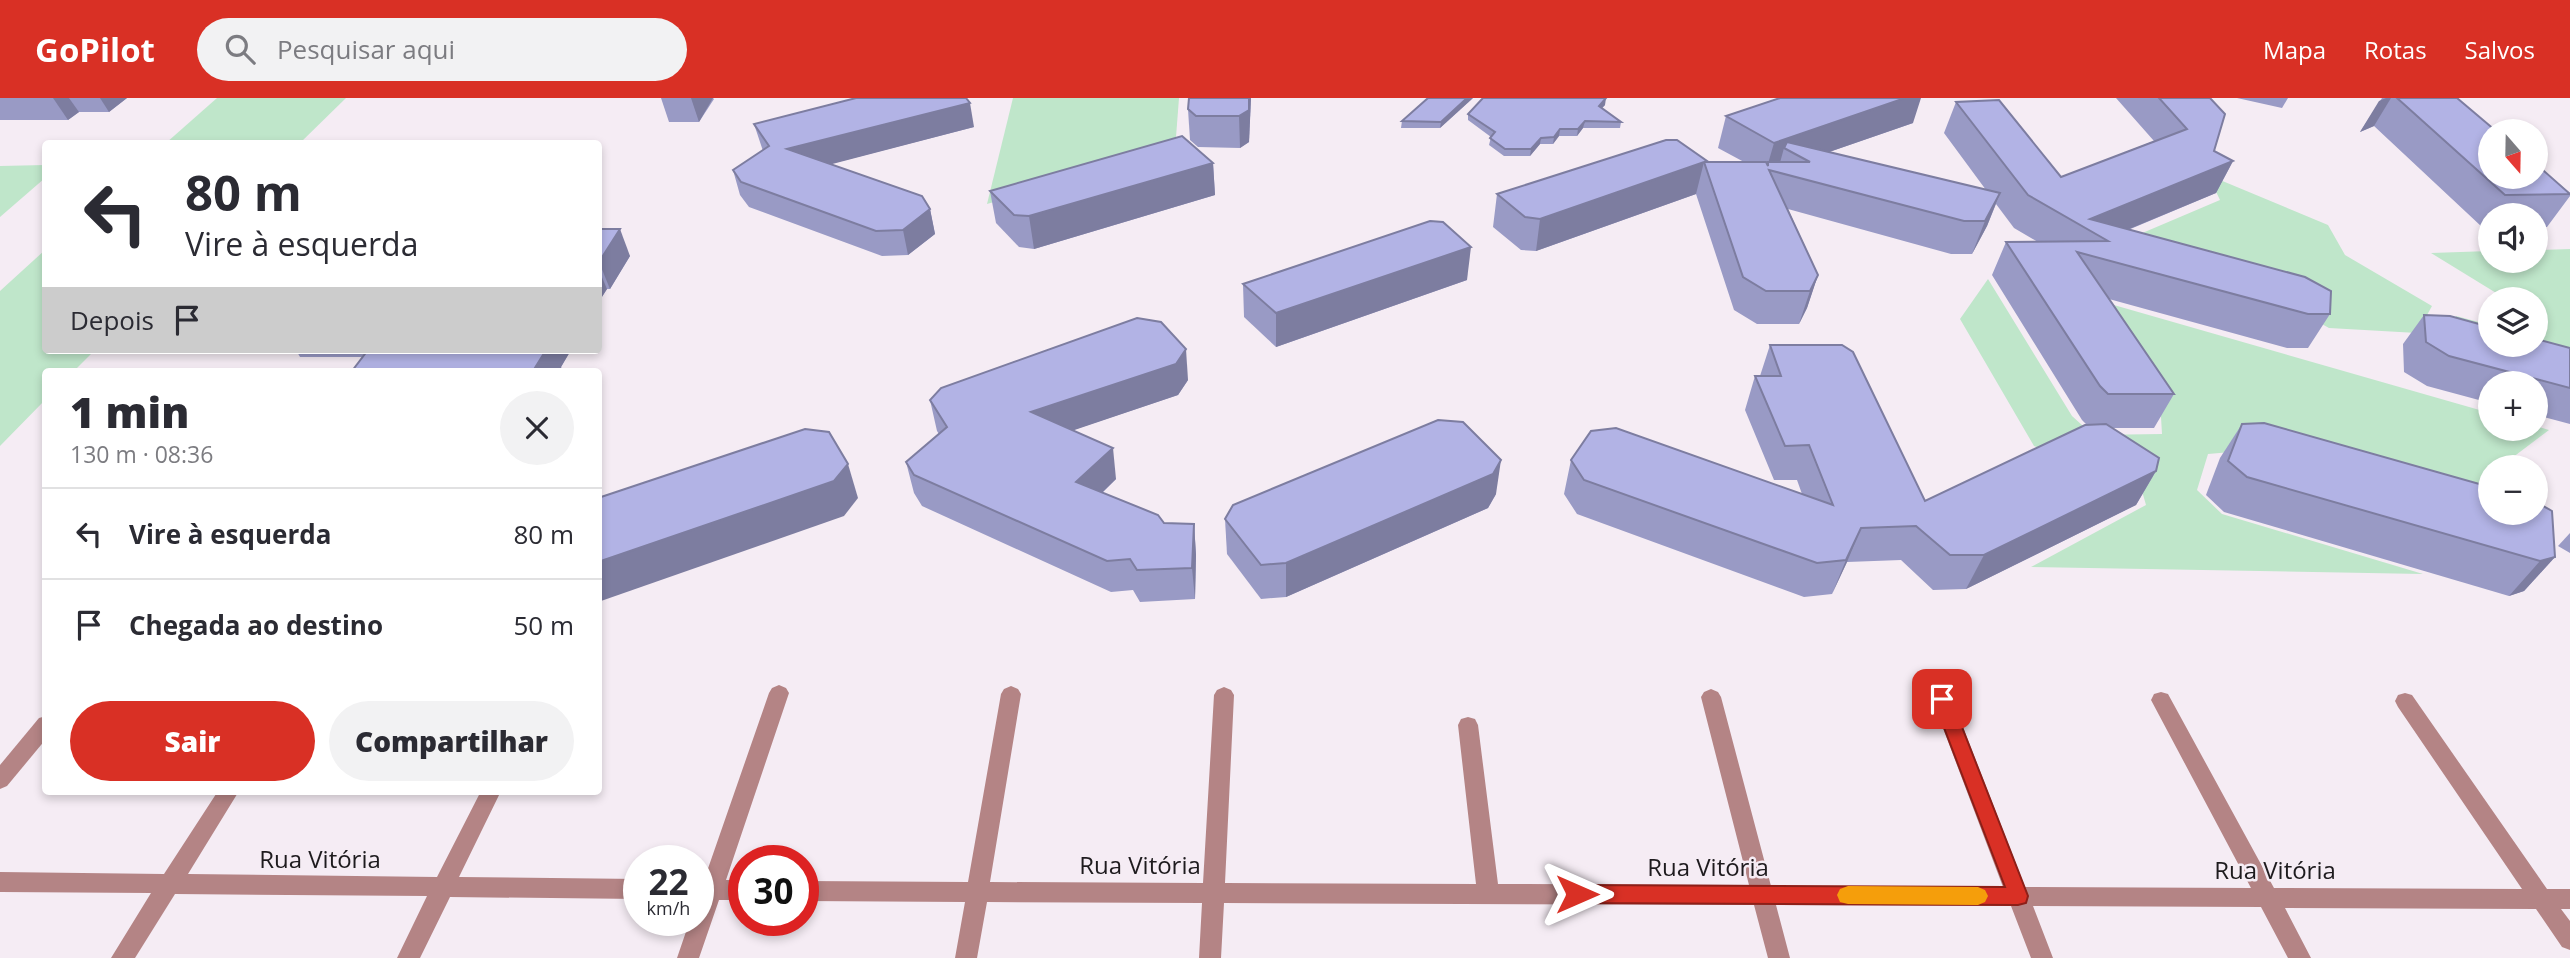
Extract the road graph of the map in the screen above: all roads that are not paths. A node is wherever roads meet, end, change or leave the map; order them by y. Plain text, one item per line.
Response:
1 (779, 693) dead end
2 (1011, 694) dead end
3 (1224, 695) dead end
4 (1711, 697) dead end
5 (1942, 699) dead end
6 (2161, 700) dead end
7 (2405, 701) dead end
8 (1468, 725) dead end
9 (42, 728) edge
10 (0, 780) edge
11 (226, 795) edge
12 (489, 795) edge
13 (714, 866) edge
14 (0, 882) edge
15 (168, 886) junction
16 (443, 887) junction
17 (623, 889) edge
18 (819, 891) edge
19 (1214, 891) junction
20 (978, 893) junction
21 (1488, 893) junction
22 (1762, 895) junction
23 (2018, 896) junction
24 (2267, 897) junction
25 (2541, 899) junction
26 (2570, 899) edge
27 (694, 936) edge
28 (2570, 940) edge
29 (122, 958) edge
30 (408, 958) edge
31 (688, 958) edge
32 (965, 958) edge
33 (1210, 958) edge
34 (1779, 958) edge
35 (2042, 958) edge
36 (2300, 958) edge

1 - 13 street
2 - 20 street
3 - 19 street
4 - 22 street
5 - 23 street
6 - 24 street
7 - 25 street
8 - 21 street
9 - 10 street
11 - 15 street
12 - 16 street
14 - 15 street, Rua Vitória
15 - 16 street, Rua Vitória
15 - 29 street
16 - 17 street, Rua Vitória
16 - 30 street
18 - 20 street, Rua Vitória
19 - 20 street, Rua Vitória
19 - 21 street, Rua Vitória
19 - 33 street
20 - 32 street
21 - 22 street, Rua Vitória
22 - 23 street, Rua Vitória
22 - 34 street
23 - 24 street, Rua Vitória
23 - 35 street
24 - 25 street, Rua Vitória
24 - 36 street
25 - 26 street, Rua Vitória
25 - 28 street
27 - 31 street

